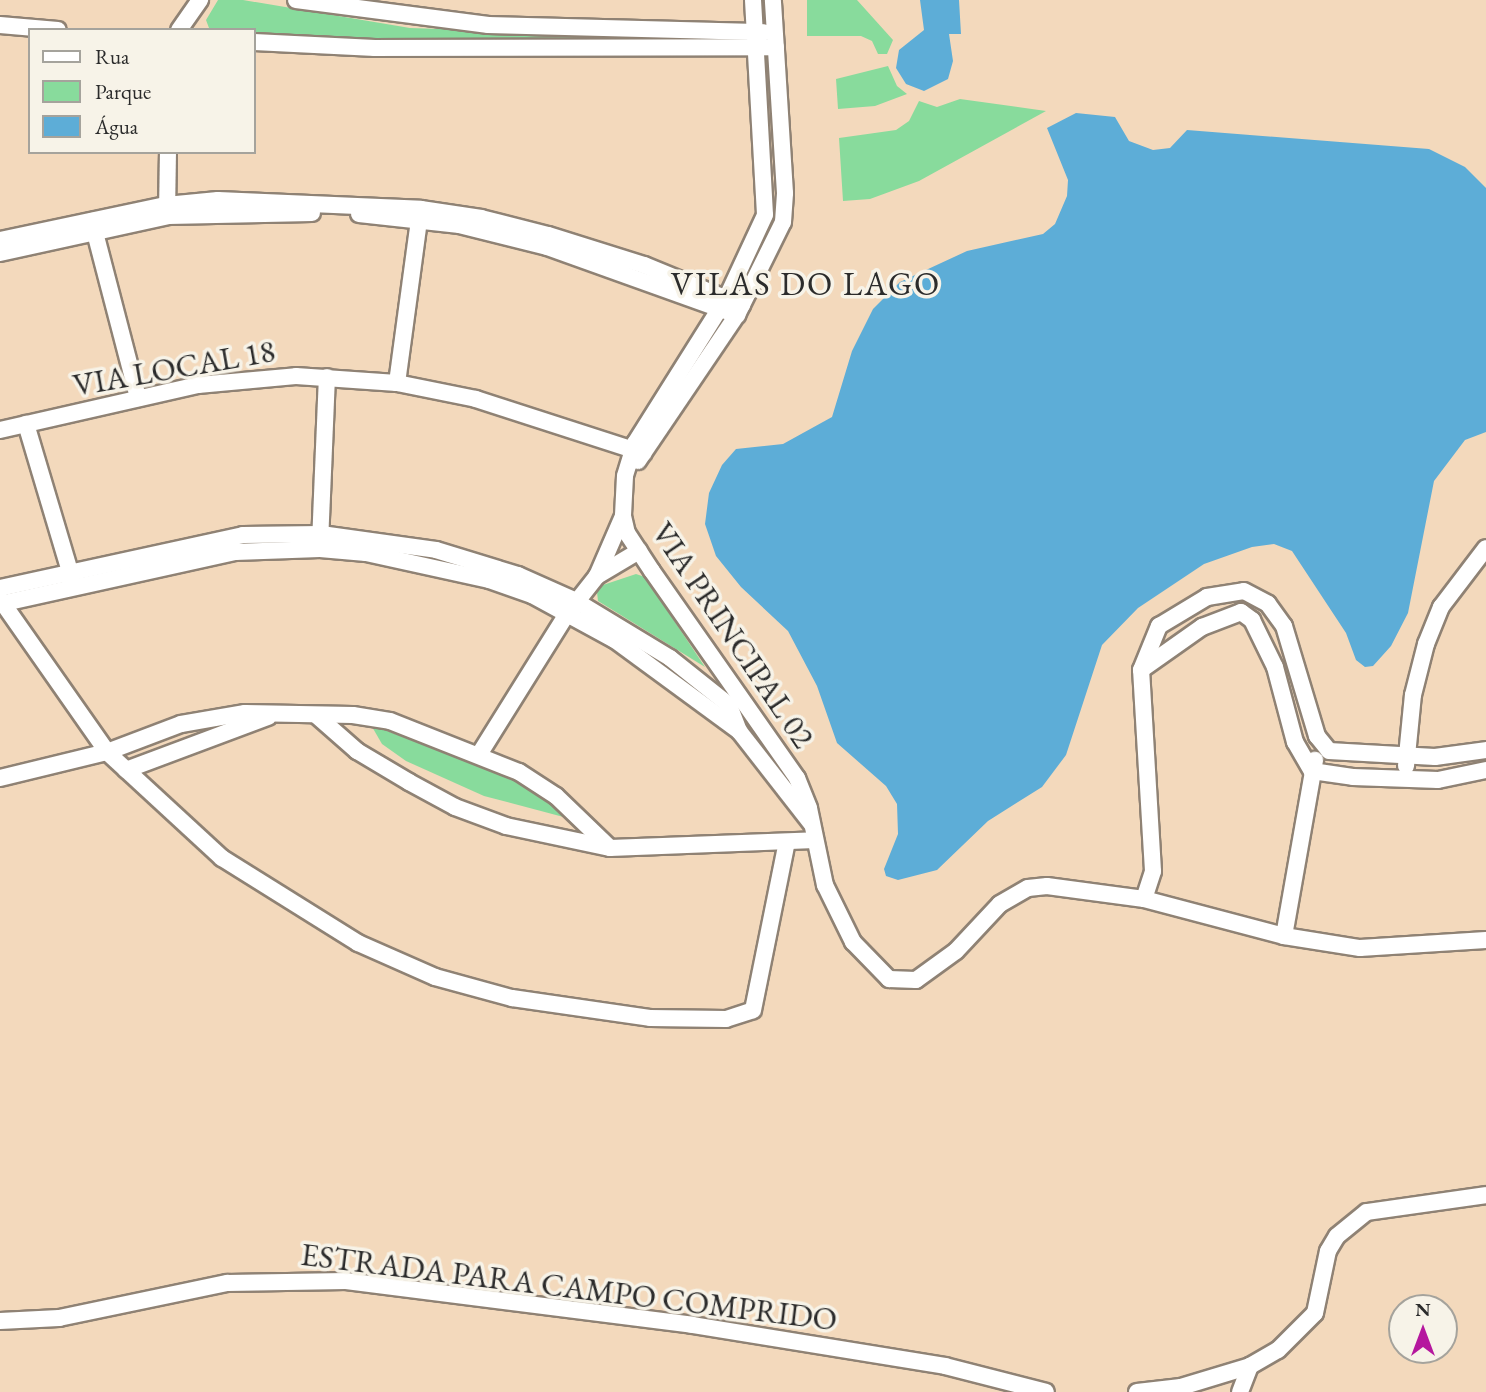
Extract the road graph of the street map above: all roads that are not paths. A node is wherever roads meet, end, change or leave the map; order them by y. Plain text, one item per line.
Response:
1 (296, 0) edge
2 (753, 0) edge
3 (773, 0) edge
4 (196, 7) edge
5 (0, 25) edge
6 (35, 28) edge
7 (180, 28) edge
8 (631, 28) junction
9 (755, 39) junction
10 (776, 39) junction
11 (256, 43) edge
12 (629, 46) junction
13 (168, 154) edge
14 (167, 211) junction
15 (420, 216) junction
16 (92, 225) junction
17 (0, 240) edge
18 (0, 253) edge
19 (732, 306) junction
20 (327, 377) junction
21 (397, 383) junction
22 (138, 398) junction
23 (26, 424) junction
24 (0, 430) edge
25 (638, 451) junction
26 (623, 516) junction
27 (320, 542) junction
28 (1486, 548) edge
29 (639, 551) junction
30 (597, 576) junction
31 (72, 577) junction
32 (1, 598) edge
33 (1268, 604) junction
34 (571, 607) junction
35 (1252, 620) junction
36 (1141, 670) junction
37 (276, 714) junction
38 (316, 715) junction
39 (1320, 745) junction
40 (1486, 750) edge
41 (107, 752) junction
42 (480, 753) junction
43 (1407, 757) junction
44 (126, 770) junction
45 (1312, 771) junction
46 (1486, 771) edge
47 (0, 778) edge
48 (1406, 779) junction
49 (811, 823) junction
50 (815, 840) junction
51 (787, 842) junction
52 (610, 848) junction
53 (1144, 899) junction
54 (1284, 936) junction
55 (1486, 940) edge
56 (1486, 1195) edge
57 (0, 1321) edge
58 (1250, 1366) junction
59 (1046, 1392) edge
60 (1137, 1392) edge
61 (1240, 1392) edge

1 - 8 street
2 - 9 street, VIA PRINCIPAL 02
3 - 10 street, VIA PRINCIPAL 02
4 - 7 street
5 - 6 street
8 - 9 street
8 - 12 street
9 - 10 street
9 - 12 street
9 - 19 street, VIA PRINCIPAL 02
10 - 19 street, VIA PRINCIPAL 02
11 - 12 street
13 - 14 street
14 - 15 street
14 - 16 street
15 - 19 street
15 - 21 street
16 - 17 street
16 - 18 street
16 - 22 street
19 - 25 street, VIA PRINCIPAL 02
20 - 21 street, VIA LOCAL 18
20 - 22 street, VIA LOCAL 18
20 - 27 street
21 - 25 street, VIA LOCAL 18
22 - 23 street, VIA LOCAL 18
23 - 24 street, VIA LOCAL 18
23 - 31 street
25 - 26 street, VIA PRINCIPAL 02
26 - 29 street, VIA PRINCIPAL 02
26 - 30 street
27 - 31 street
27 - 34 street
28 - 43 street
29 - 30 street
29 - 49 street, VIA PRINCIPAL 02
30 - 34 street
31 - 32 street
32 - 41 street
33 - 35 street
33 - 36 street
33 - 39 street
34 - 42 street
34 - 49 street
35 - 36 street
35 - 45 street
36 - 53 street
37 - 38 street
37 - 41 street
37 - 44 street
38 - 42 street
38 - 52 street
39 - 43 street
39 - 45 street
40 - 43 street
41 - 44 street
41 - 47 street
42 - 52 street
43 - 48 street
44 - 51 street
45 - 48 street
45 - 54 street
46 - 48 street
49 - 50 street, VIA PRINCIPAL 02
50 - 51 street
50 - 53 street, VIA PRINCIPAL 02
51 - 52 street
53 - 54 street, VIA PRINCIPAL 02
54 - 55 street, VIA PRINCIPAL 02
56 - 58 street
57 - 59 street, ESTRADA PARA CAMPO COMPRIDO
58 - 60 street
58 - 61 street

